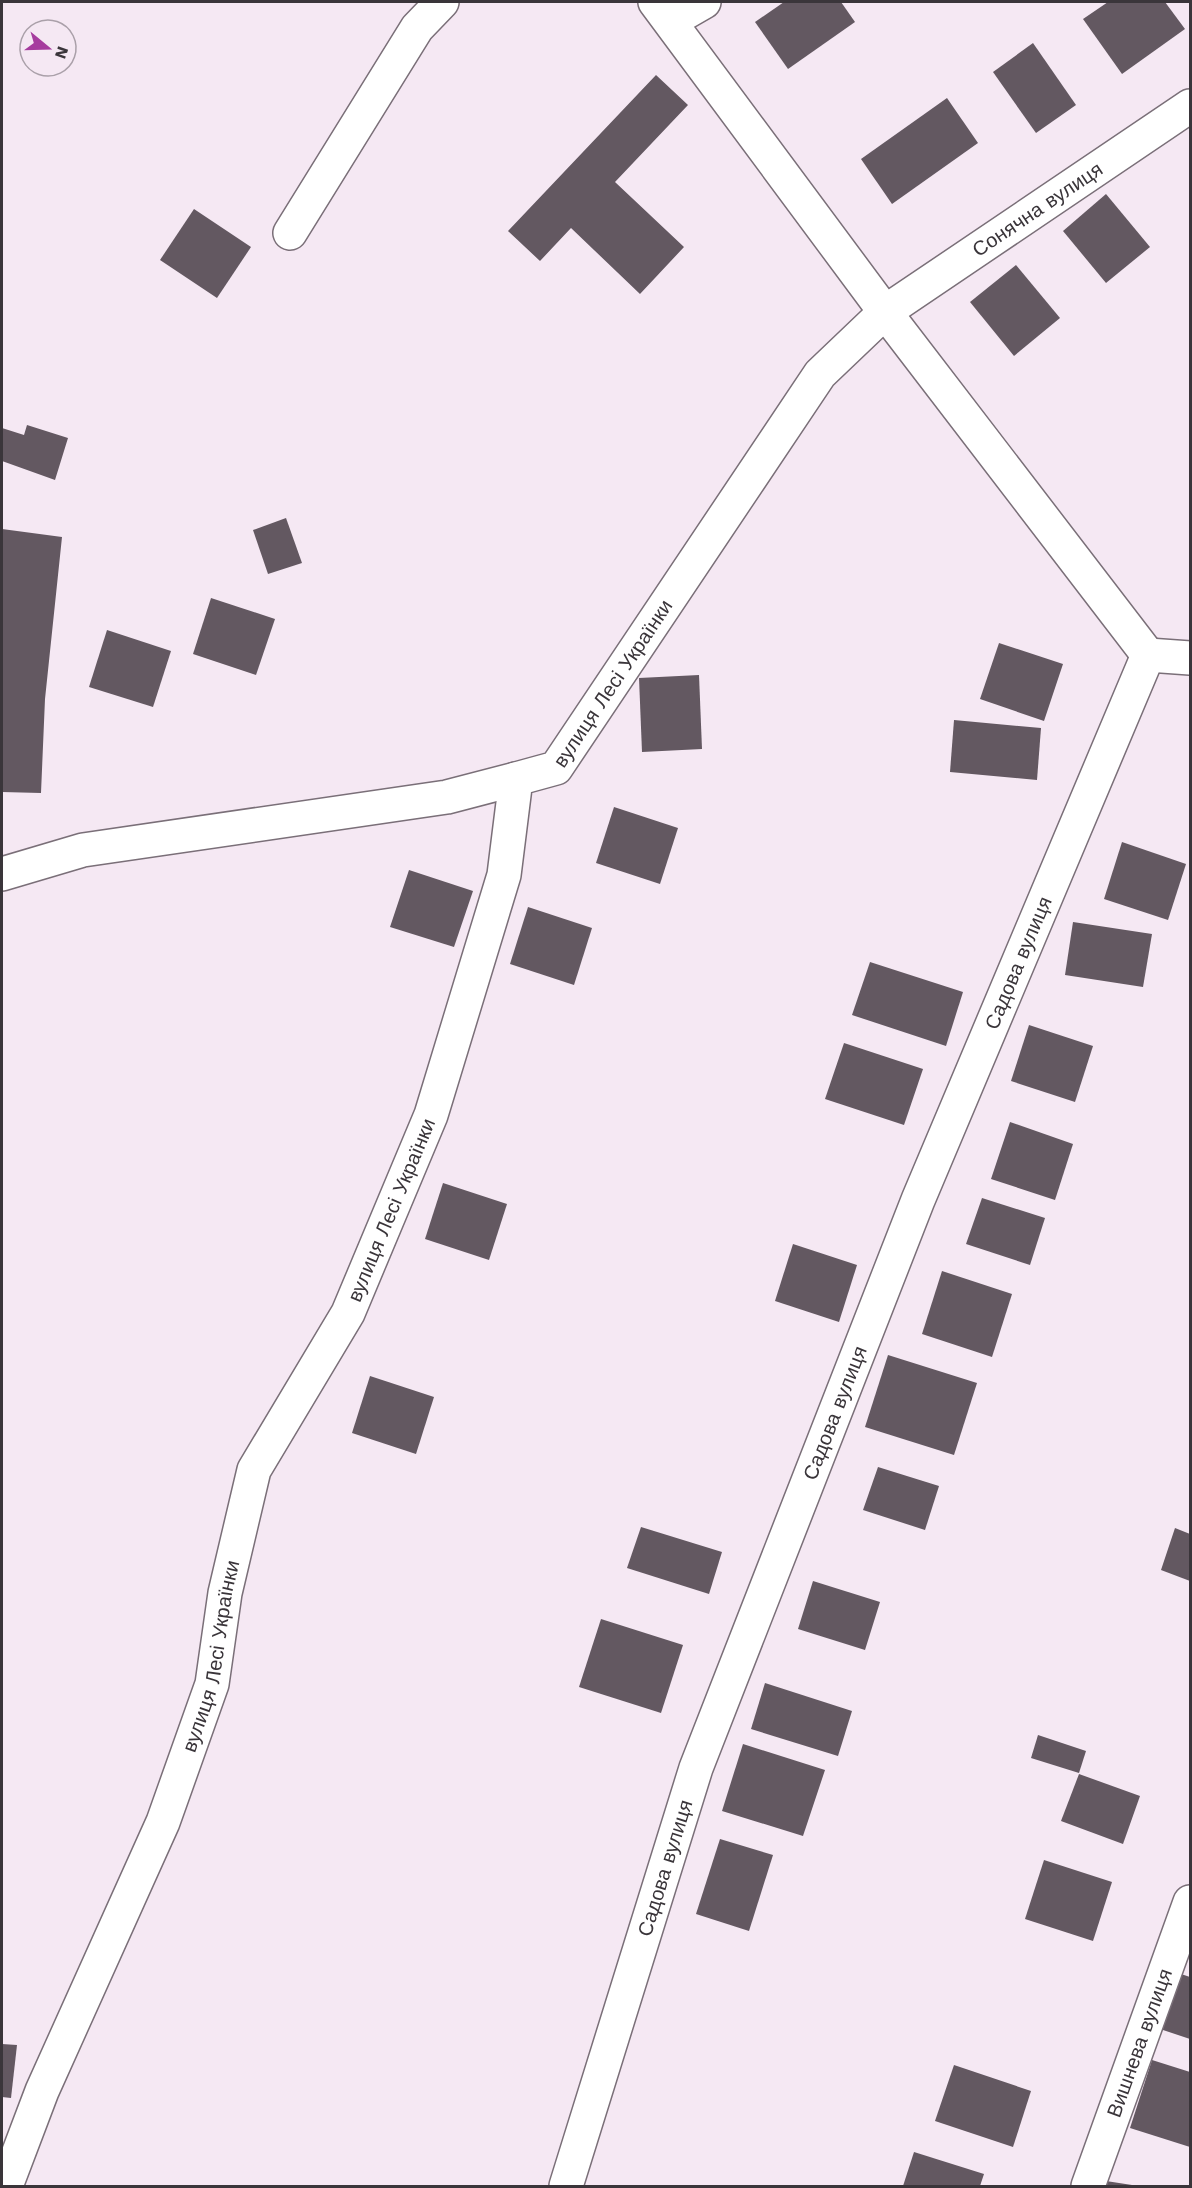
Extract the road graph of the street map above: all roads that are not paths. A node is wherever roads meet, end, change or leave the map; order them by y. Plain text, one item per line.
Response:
1 (442, 2) edge
2 (704, 2) edge
3 (663, 11) edge
4 (1191, 106) edge
5 (290, 233) dead end
6 (885, 312) junction
7 (1148, 655) junction
8 (1191, 658) edge
9 (516, 779) junction
10 (2, 874) edge
11 (1191, 1902) edge
12 (6, 2187) edge
13 (566, 2187) edge
14 (1088, 2187) edge

1 - 5 street
2 - 3 street
3 - 6 street
4 - 6 street, Сонячна вулиця
6 - 7 street
6 - 9 street, вулиця Лесі Українки
7 - 8 street
7 - 13 street, Садова вулиця
9 - 10 street
9 - 12 street, вулиця Лесі Українки
11 - 14 street, Вишнева вулиця

